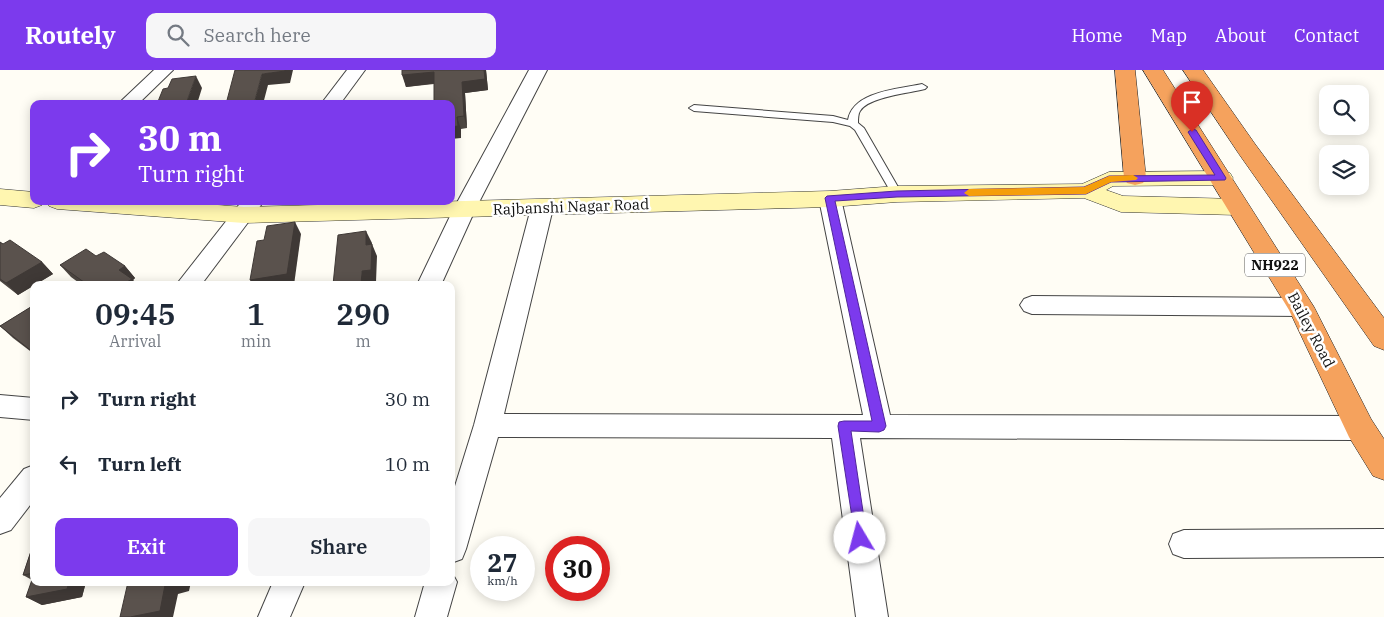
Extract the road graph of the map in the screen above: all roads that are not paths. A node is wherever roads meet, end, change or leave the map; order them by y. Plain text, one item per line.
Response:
1 (164, 70) edge
2 (356, 70) edge
3 (538, 70) edge
4 (1125, 70) edge
5 (1153, 70) edge
6 (1193, 70) edge
7 (922, 87) dead end
8 (131, 100) edge
9 (333, 100) edge
10 (694, 108) dead end
11 (853, 124) junction
12 (1135, 178) junction
13 (1222, 178) junction
14 (1086, 190) junction
15 (897, 194) junction
16 (30, 196) edge
17 (0, 197) edge
18 (830, 198) junction
19 (167, 205) edge
20 (1237, 206) junction
21 (249, 208) edge
22 (542, 208) junction
23 (464, 210) junction
24 (191, 281) edge
25 (430, 281) edge
26 (1032, 306) dead end
27 (1305, 314) junction
28 (1384, 339) edge
29 (0, 406) edge
30 (30, 409) edge
31 (488, 425) junction
32 (844, 426) junction
33 (879, 426) junction
34 (1372, 429) edge
35 (1384, 466) edge
36 (30, 483) edge
37 (0, 520) edge
38 (455, 536) edge
39 (1384, 543) edge
40 (1184, 544) dead end
41 (287, 586) edge
42 (440, 586) edge
43 (274, 617) edge
44 (431, 617) edge
45 (872, 617) edge

1 - 8 street
2 - 9 street
3 - 23 street
4 - 12 highway
5 - 13 highway, Bailey Road / NH922
6 - 28 highway, NH922
7 - 11 lane
10 - 11 lane
11 - 15 lane
12 - 13 street, Rajbanshi Nagar Road
12 - 14 street, Rajbanshi Nagar Road
13 - 20 highway, Bailey Road / NH922
14 - 15 street, Rajbanshi Nagar Road
14 - 20 street, Rajbanshi Nagar Road
15 - 18 street, Rajbanshi Nagar Road
16 - 17 street
18 - 22 street, Rajbanshi Nagar Road
18 - 33 street
19 - 21 street, Rajbanshi Nagar Road
20 - 27 highway, Bailey Road / NH922
21 - 23 street, Rajbanshi Nagar Road
21 - 24 street
22 - 23 street, Rajbanshi Nagar Road
22 - 31 street
23 - 25 street
26 - 27 street
27 - 34 highway, Bailey Road
29 - 30 street
31 - 32 street
31 - 38 street
32 - 33 street
32 - 45 street
33 - 34 street
34 - 35 highway
36 - 37 street
39 - 40 street
41 - 43 street
42 - 44 street

